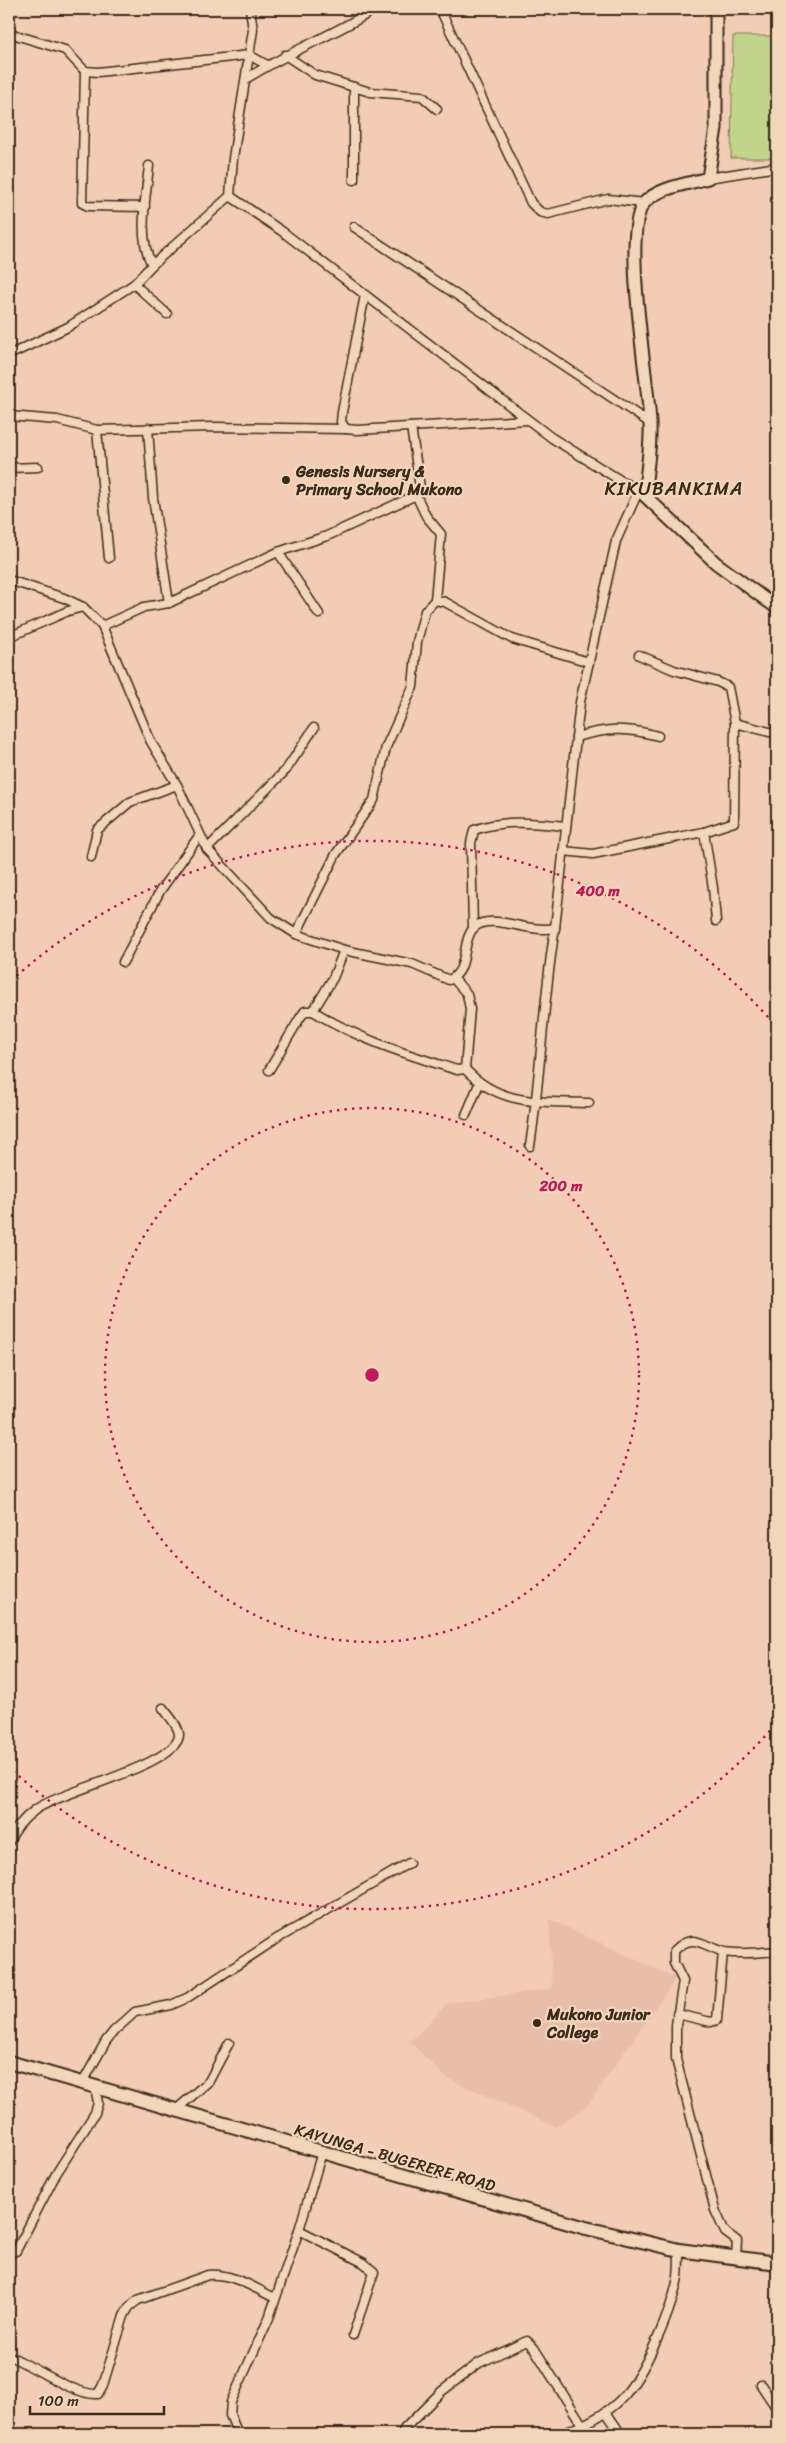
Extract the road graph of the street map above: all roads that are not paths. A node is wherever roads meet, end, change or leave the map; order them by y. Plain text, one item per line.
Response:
1 (250, 9) edge
2 (376, 9) edge
3 (440, 9) edge
4 (716, 9) edge
5 (9, 33) edge
6 (248, 55) junction
7 (285, 55) junction
8 (267, 65) junction
9 (84, 71) junction
10 (246, 79) junction
11 (354, 88) junction
12 (437, 109) dead end
13 (150, 166) dead end
14 (777, 168) edge
15 (708, 178) junction
16 (354, 180) dead end
17 (230, 196) junction
18 (644, 203) junction
19 (145, 207) junction
20 (354, 227) dead end
21 (152, 265) junction
22 (134, 284) junction
23 (365, 295) junction
24 (167, 314) dead end
25 (9, 355) edge
26 (9, 416) edge
27 (527, 420) junction
28 (650, 423) junction
29 (411, 427) junction
30 (148, 428) junction
31 (346, 429) junction
32 (97, 430) junction
33 (38, 467) dead end
34 (9, 468) edge
35 (641, 494) junction
36 (416, 495) junction
37 (278, 552) junction
38 (109, 558) dead end
39 (9, 580) edge
40 (435, 600) junction
41 (169, 603) junction
42 (83, 607) junction
43 (777, 608) edge
44 (318, 614) dead end
45 (102, 626) junction
46 (9, 637) edge
47 (639, 655) dead end
48 (589, 662) junction
49 (735, 723) junction
50 (314, 728) dead end
51 (777, 734) edge
52 (658, 736) dead end
53 (576, 737) junction
54 (177, 785) junction
55 (566, 826) junction
56 (704, 832) junction
57 (200, 836) junction
58 (207, 850) junction
59 (563, 851) junction
60 (91, 857) dead end
61 (716, 921) dead end
62 (473, 928) junction
63 (556, 928) junction
64 (296, 934) junction
65 (344, 950) junction
66 (123, 962) dead end
67 (453, 978) junction
68 (313, 1012) junction
69 (465, 1069) junction
70 (270, 1070) dead end
71 (479, 1084) junction
72 (537, 1100) junction
73 (588, 1103) dead end
74 (466, 1115) dead end
75 (530, 1146) dead end
76 (164, 1708) dead end
77 (9, 1842) edge
78 (409, 1863) dead end
79 (777, 1951) edge
80 (723, 1952) junction
81 (677, 2014) junction
82 (229, 2043) dead end
83 (9, 2062) edge
84 (89, 2084) junction
85 (177, 2109) junction
86 (322, 2152) junction
87 (299, 2230) junction
88 (679, 2250) junction
89 (9, 2253) edge
90 (736, 2258) junction
91 (777, 2263) edge
92 (275, 2298) junction
93 (353, 2335) dead end
94 (9, 2356) edge
95 (760, 2385) dead end
96 (777, 2409) edge
97 (606, 2412) junction
98 (582, 2426) junction
99 (238, 2434) edge
100 (405, 2434) edge
101 (560, 2434) edge
102 (620, 2434) edge

1 - 6 street
2 - 7 street
3 - 18 street
4 - 15 street
5 - 9 street
6 - 8 street
6 - 9 street
6 - 10 street
7 - 8 street
7 - 11 street
8 - 10 street
9 - 19 street
10 - 17 street
11 - 12 street
11 - 16 street
13 - 19 street
14 - 15 street
15 - 18 street
17 - 21 street
17 - 23 street
18 - 28 street
19 - 21 street
20 - 28 street
21 - 22 street
22 - 24 street
22 - 25 street
23 - 27 street
23 - 31 street
26 - 32 street
27 - 29 street
27 - 35 street
28 - 35 street
29 - 31 street
29 - 36 street
30 - 31 street
30 - 32 street
30 - 41 street
32 - 38 street
33 - 34 street
35 - 43 street
35 - 48 street
36 - 37 street
36 - 40 street
37 - 41 street
37 - 44 street
39 - 42 street
40 - 48 street
40 - 64 street
41 - 45 street
42 - 45 street
42 - 46 street
45 - 54 street
47 - 49 street
48 - 53 street
49 - 51 street
49 - 56 street
50 - 58 street
52 - 53 street
53 - 55 street
54 - 57 street
54 - 60 street
55 - 59 street
55 - 62 street
56 - 59 street
56 - 61 street
57 - 58 street
57 - 66 street
58 - 64 street
59 - 63 street
62 - 63 street
62 - 67 street
63 - 72 street
64 - 65 street
65 - 67 street
65 - 68 street
67 - 69 street
68 - 69 street
68 - 70 street
69 - 71 street
71 - 72 street
71 - 74 street
72 - 73 street
72 - 75 street
76 - 77 street
78 - 84 street
79 - 80 street
80 - 81 street
80 - 81 street
81 - 90 street
82 - 85 street
83 - 84 main road, KAYUNGA - BUGERERE ROAD
84 - 85 main road, KAYUNGA - BUGERERE ROAD
84 - 89 street
85 - 86 main road, KAYUNGA - BUGERERE ROAD
86 - 87 street
86 - 88 main road, KAYUNGA - BUGERERE ROAD
87 - 92 street
87 - 93 street
88 - 90 main road, KAYUNGA - BUGERERE ROAD
88 - 97 street
90 - 91 main road, KAYUNGA - BUGERERE ROAD
92 - 94 street
92 - 99 street
95 - 96 street
97 - 98 street
97 - 102 street
98 - 100 street
98 - 101 street

